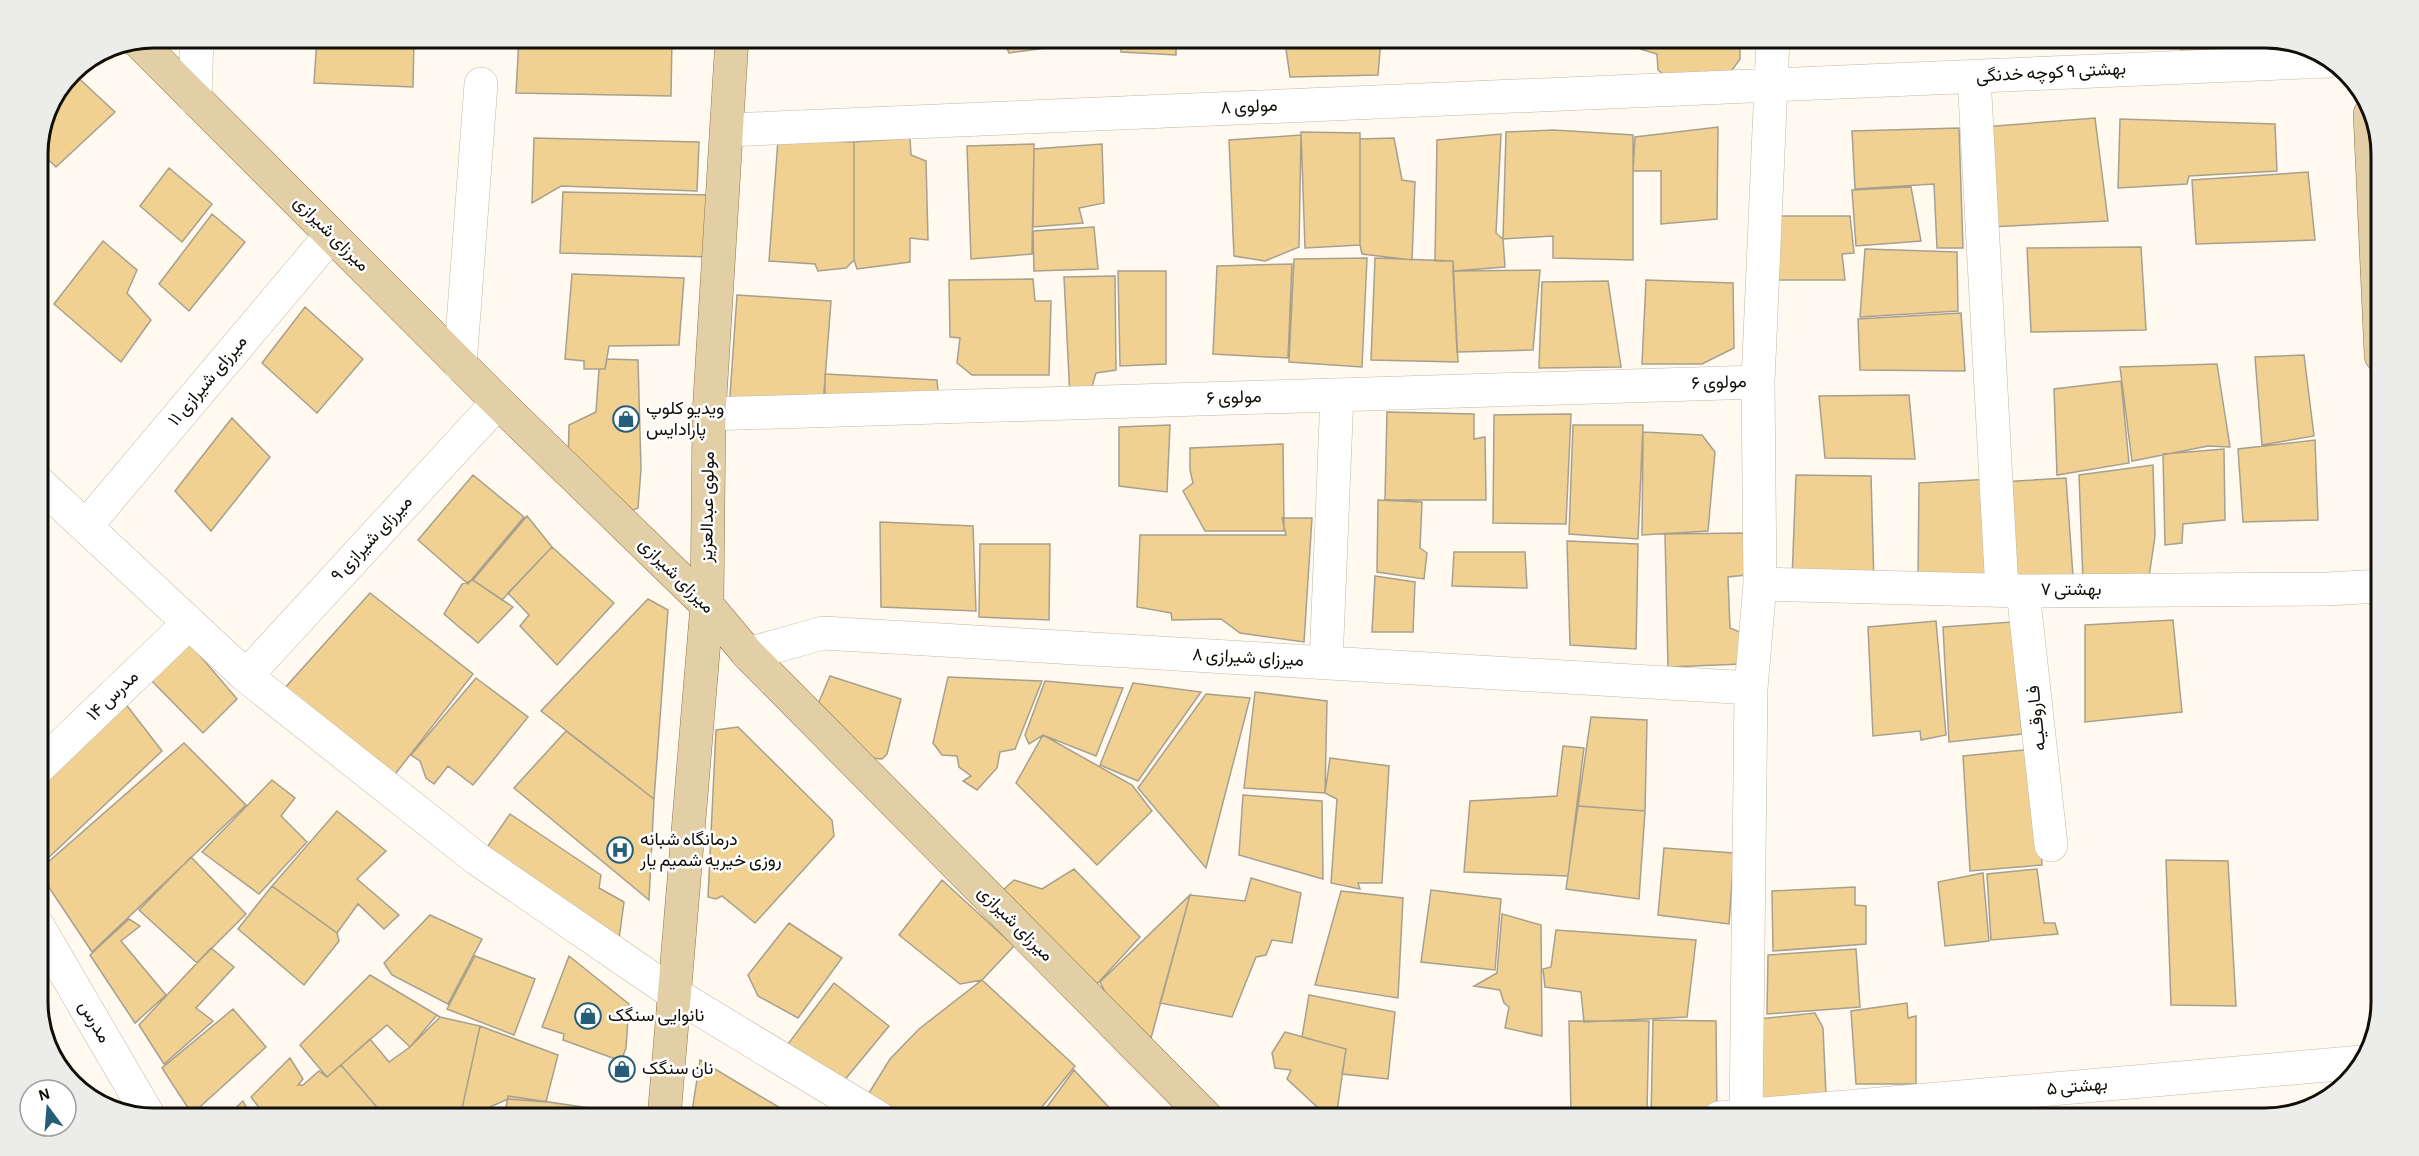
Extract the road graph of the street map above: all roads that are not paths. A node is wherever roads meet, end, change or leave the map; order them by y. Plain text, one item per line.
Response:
1 (197, 48) edge
2 (731, 48) edge
3 (1773, 48) edge
4 (145, 49) edge
5 (2317, 62) edge
6 (1974, 76) junction
7 (481, 84) dead end
8 (1772, 84) junction
9 (195, 99) junction
10 (727, 130) junction
11 (331, 235) junction
12 (460, 365) junction
13 (1758, 382) junction
14 (1337, 395) junction
15 (498, 402) junction
16 (709, 414) junction
17 (48, 491) edge
18 (86, 526) junction
19 (1760, 584) junction
20 (2371, 587) edge
21 (2012, 591) junction
22 (707, 605) junction
23 (189, 623) junction
24 (748, 654) junction
25 (1326, 663) junction
26 (246, 676) junction
27 (1751, 688) junction
28 (48, 758) edge
29 (2051, 845) dead end
30 (48, 943) edge
31 (673, 993) junction
32 (2352, 1063) edge
33 (144, 1108) edge
34 (666, 1108) edge
35 (861, 1108) edge
36 (1196, 1108) edge
37 (1737, 1108) edge
38 (1849, 1108) edge

1 - 9 street
2 - 10 main road, مولوی عبدالعزیز
3 - 8 street
4 - 9 main road, میرزای شیرازی
5 - 6 street, بهشتی ۹ کوچه خدنگی
6 - 8 street, بهشتی ۹ کوچه خدنگی
6 - 21 street, فـاروقـیـه
7 - 12 street
8 - 10 street, مولوی ۸
8 - 13 street
9 - 11 main road, میرزای شیرازی
10 - 16 main road, مولوی عبدالعزیز
11 - 12 main road, میرزای شیرازی
11 - 18 street, میرزای شیرازی ۱۱
12 - 15 main road, میرزای شیرازی
13 - 14 street, مولوی ۶
13 - 19 street
14 - 16 street, مولوی ۶
14 - 25 street
15 - 22 main road, میرزای شیرازی
15 - 26 street, میرزای شیرازی ۹
16 - 22 main road, مولوی عبدالعزیز
17 - 18 street
18 - 23 street
19 - 21 street, بهشتی ۷
19 - 27 street
20 - 21 street, بهشتی ۷
21 - 29 street, فـاروقـیـه
22 - 24 main road, میرزای شیرازی
22 - 31 main road, مولوی عبدالعزیز
23 - 26 street
23 - 28 street, مدرس ۱۴
24 - 25 street, میرزای شیرازی ۸
24 - 36 main road, میرزای شیرازی
25 - 27 street, میرزای شیرازی ۸
26 - 31 street
27 - 37 street
30 - 33 street, مدرس
31 - 34 main road, مولوی عبدالعزیز
31 - 35 street
32 - 38 street, بهشتی ۵

